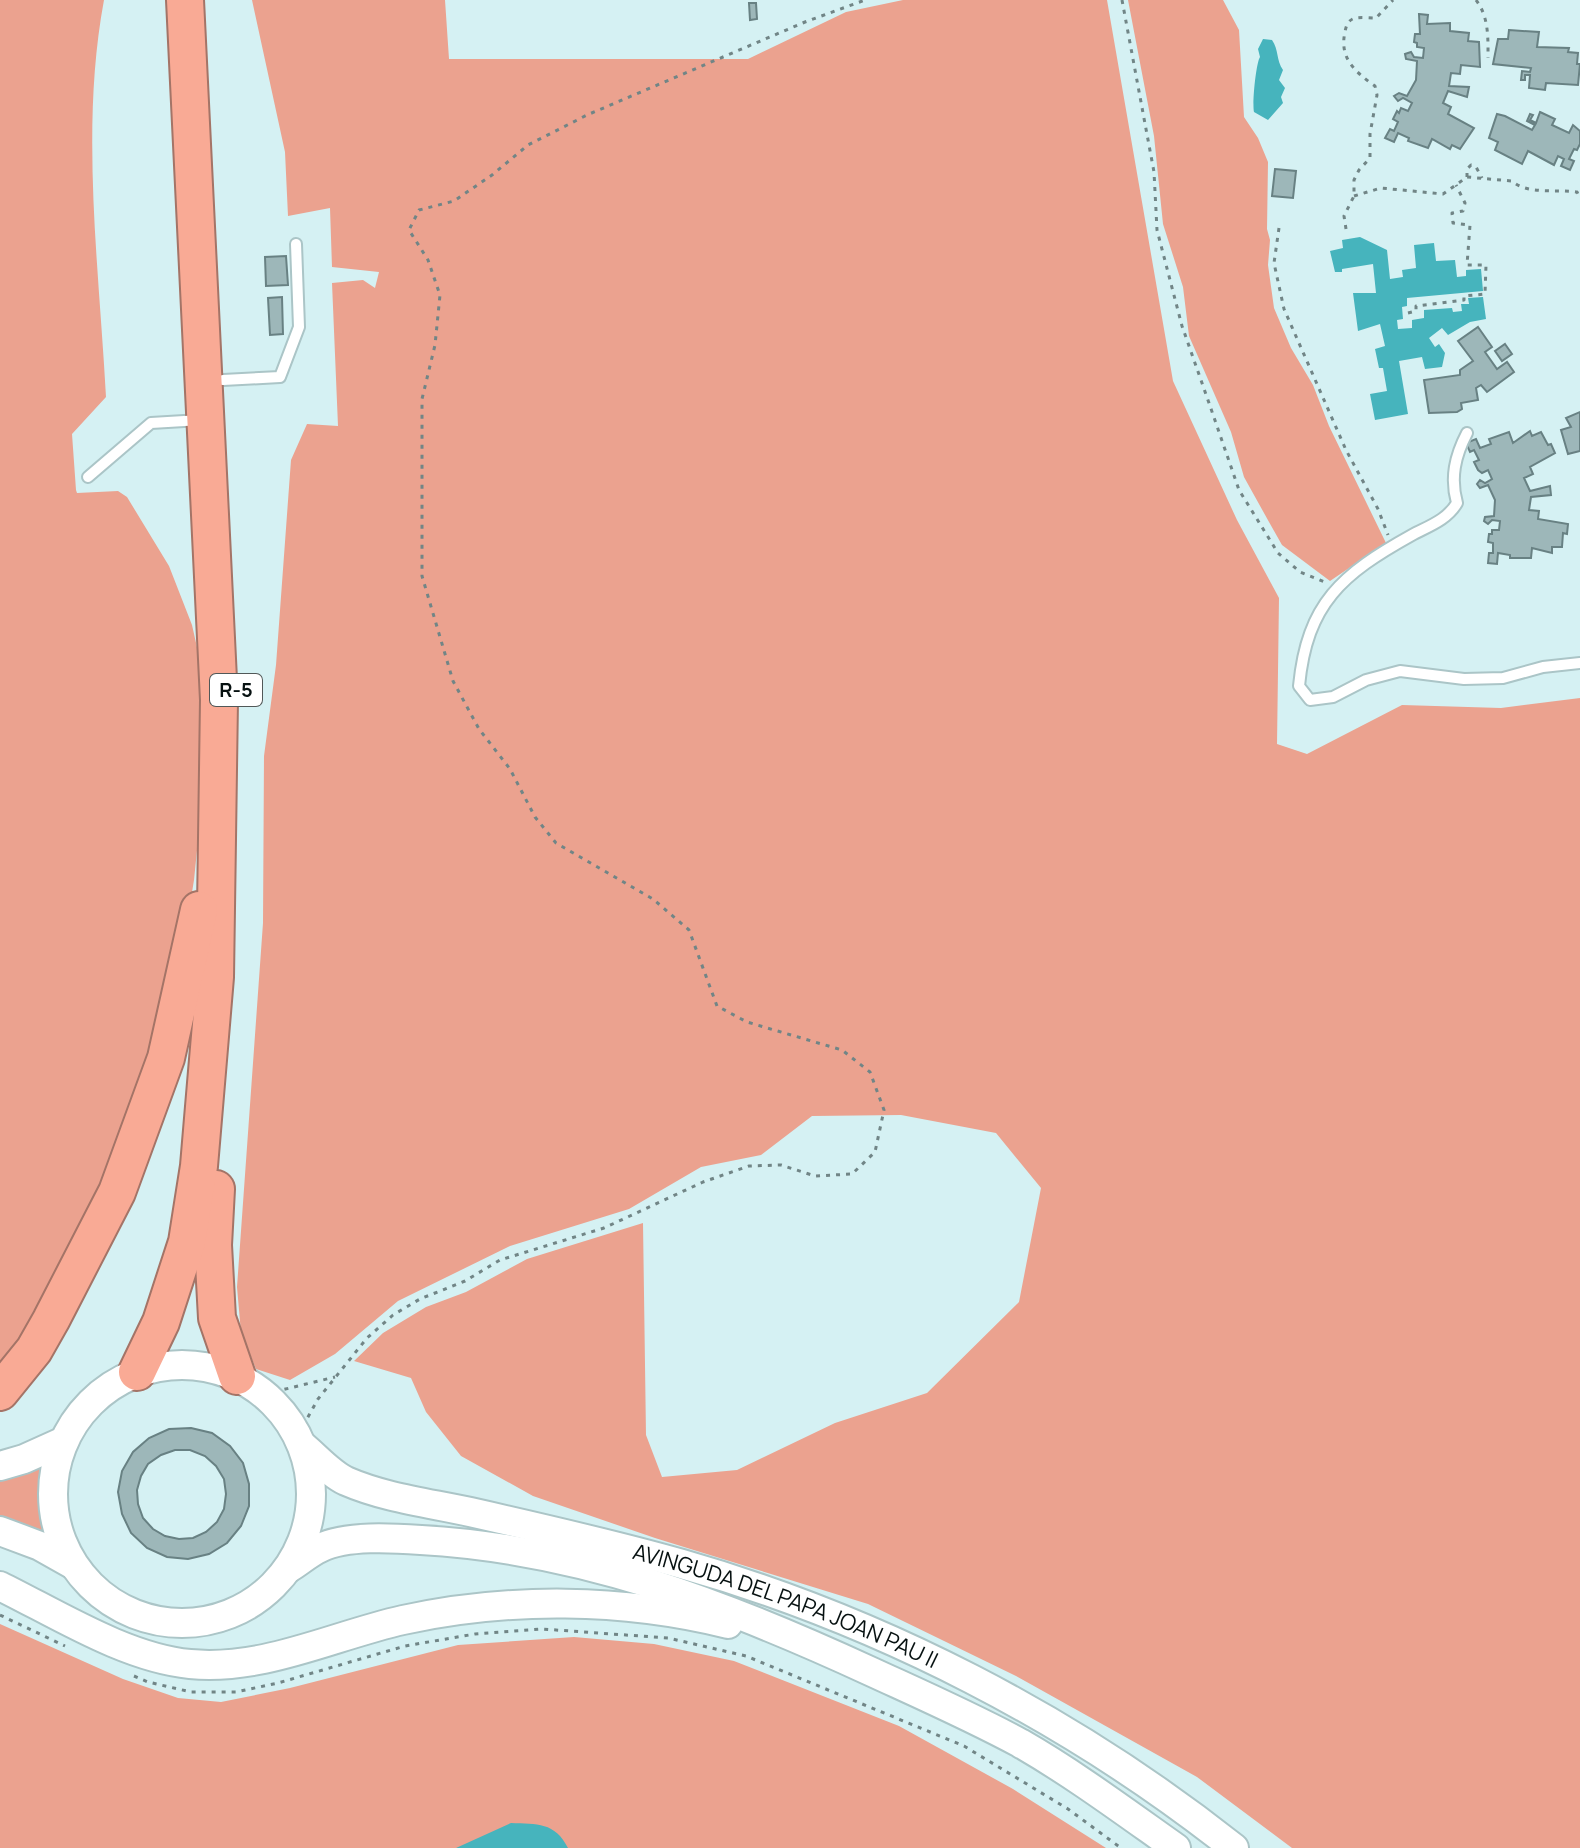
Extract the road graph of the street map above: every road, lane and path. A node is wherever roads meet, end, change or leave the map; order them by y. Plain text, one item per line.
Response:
1 (185, 0) edge
2 (201, 0) edge
3 (865, 0) edge
4 (1122, 0) edge
5 (1393, 0) edge
6 (1476, 0) edge
7 (1488, 58) dead end
8 (1467, 177) junction
9 (1482, 178) junction
10 (1456, 185) junction
11 (1579, 189) edge
12 (1354, 196) junction
13 (1580, 198) edge
14 (1279, 228) dead end
15 (1346, 229) dead end
16 (296, 244) dead end
17 (1408, 313) dead end
18 (223, 380) junction
19 (207, 420) junction
20 (1467, 433) dead end
21 (88, 477) dead end
22 (1393, 546) junction
23 (1336, 587) junction
24 (1580, 663) edge
25 (218, 810) junction
26 (137, 1372) junction
27 (335, 1377) junction
28 (251, 1385) junction
29 (0, 1392) edge
30 (64, 1441) junction
31 (301, 1442) junction
32 (0, 1466) edge
33 (0, 1531) edge
34 (72, 1564) junction
35 (289, 1568) junction
36 (0, 1586) edge
37 (0, 1615) edge
38 (814, 1645) junction
39 (77, 1652) dead end
40 (134, 1676) dead end
41 (1121, 1848) edge
42 (1176, 1848) edge
43 (1234, 1848) edge

1 - 19 highway
2 - 18 highway, R-5
3 - 27 path
4 - 23 path
5 - 12 path
6 - 7 path
8 - 9 path
8 - 9 path
8 - 10 path
9 - 11 path
10 - 12 path
10 - 17 path
11 - 13 path
12 - 15 path
14 - 22 path
16 - 18 lane
18 - 28 highway, R-5
19 - 21 lane
19 - 25 highway
20 - 22 lane
22 - 23 lane
23 - 24 lane
25 - 26 highway
25 - 29 highway
26 - 28 main road
26 - 30 main road
27 - 28 path
27 - 31 path
28 - 31 main road
30 - 32 main road
30 - 34 main road
31 - 35 main road
31 - 43 main road, AVINGUDA DEL PAPA JOAN PAU II
33 - 34 main road
34 - 35 main road
35 - 38 main road, AVINGUDA DEL PAPA JOAN PAU II
36 - 38 main road, AVINGUDA DEL PAPA JOAN PAU II
37 - 39 path
38 - 42 main road, AVINGUDA DEL PAPA JOAN PAU II
40 - 41 path

